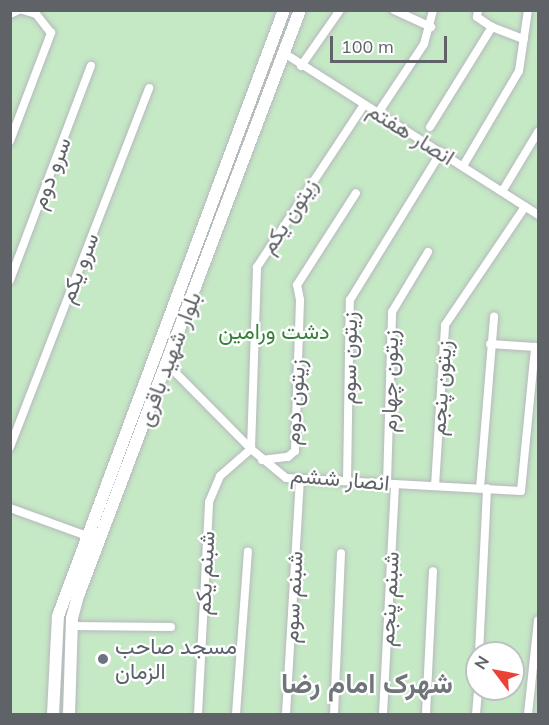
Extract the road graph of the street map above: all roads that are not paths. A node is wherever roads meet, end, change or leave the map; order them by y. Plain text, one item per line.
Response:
1 (19, 10) edge
2 (23, 10) edge
3 (284, 10) edge
4 (300, 10) edge
5 (340, 10) edge
6 (394, 10) edge
7 (433, 10) edge
8 (478, 10) edge
9 (528, 10) edge
10 (10, 14) edge
11 (430, 27) junction
12 (492, 27) junction
13 (524, 39) junction
14 (284, 53) junction
15 (91, 66) dead end
16 (301, 66) junction
17 (149, 88) dead end
18 (364, 105) junction
19 (378, 113) junction
20 (430, 127) dead end
21 (538, 132) edge
22 (10, 141) edge
23 (441, 152) junction
24 (464, 166) junction
25 (503, 190) junction
26 (356, 193) dead end
27 (525, 207) junction
28 (538, 215) edge
29 (428, 252) dead end
30 (10, 280) edge
31 (494, 317) dead end
32 (490, 344) junction
33 (154, 357) junction
34 (167, 364) junction
35 (10, 447) edge
36 (251, 449) junction
37 (262, 460) junction
38 (300, 479) junction
39 (347, 481) junction
40 (391, 484) junction
41 (435, 486) junction
42 (484, 488) junction
43 (10, 508) edge
44 (87, 536) junction
45 (248, 551) dead end
46 (341, 553) dead end
47 (433, 571) dead end
48 (538, 621) edge
49 (72, 626) junction
50 (171, 627) dead end
51 (479, 641) edge
52 (53, 714) edge
53 (69, 714) edge
54 (198, 714) edge
55 (237, 714) edge
56 (286, 714) edge
57 (334, 714) edge
58 (383, 714) edge
59 (426, 714) edge
60 (528, 714) edge

1 - 10 street
2 - 22 street
3 - 33 street, بلوار شهید باقری
4 - 14 street, بلوار شهید باقری
5 - 16 street
6 - 11 street
7 - 11 street
8 - 12 street
9 - 13 street
11 - 19 street
12 - 13 street
12 - 20 street
13 - 24 street
14 - 16 street, انصار هفتم
14 - 34 street, بلوار شهید باقری
15 - 30 street, سرو دوم
16 - 18 street, انصار هفتم
17 - 35 street, سرو یکم
18 - 19 street, انصار هفتم
18 - 36 street, زیتون یکم
19 - 23 street, انصار هفتم
21 - 25 street
23 - 24 street, انصار هفتم
23 - 39 street, زیتون سوم
24 - 25 street, انصار هفتم
25 - 27 street, انصار هفتم
26 - 37 street, زیتون دوم
27 - 28 street, انصار هفتم
27 - 41 street, زیتون پنجم
29 - 40 street, زیتون چهارم
31 - 32 street
32 - 42 street
32 - 42 street, انصار ششم
33 - 34 street
33 - 44 street, بلوار شهید باقری
34 - 36 street, انصار ششم
34 - 49 street, بلوار شهید باقری
36 - 37 street, انصار ششم
36 - 54 street, شبنم یکم
37 - 38 street, انصار ششم
38 - 39 street, انصار ششم
38 - 56 street, شبنم سوم
39 - 40 street, انصار ششم
40 - 41 street, انصار ششم
40 - 58 street, شبنم پنجم
41 - 42 street, انصار ششم
42 - 51 street
43 - 44 street
44 - 52 street, بلوار شهید باقری
45 - 55 street
46 - 57 street
47 - 59 street
48 - 60 street
49 - 50 street
49 - 53 street, بلوار شهید باقری

